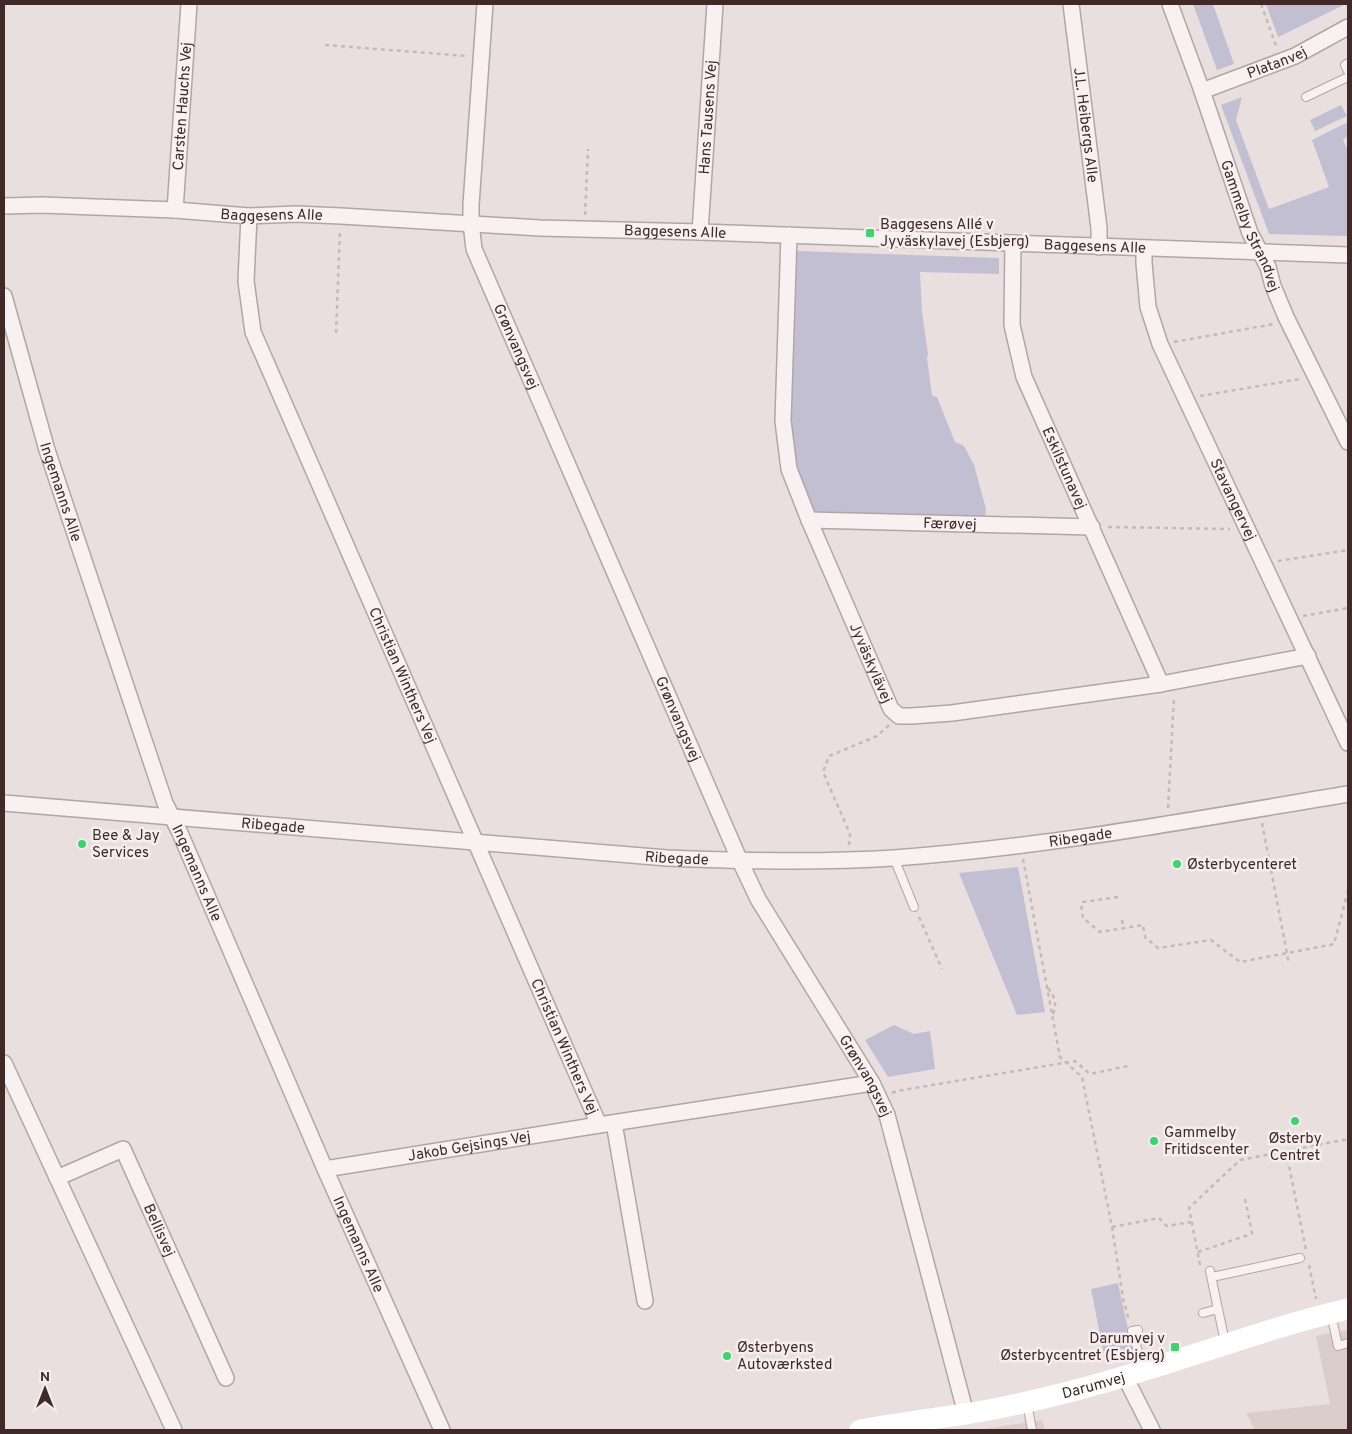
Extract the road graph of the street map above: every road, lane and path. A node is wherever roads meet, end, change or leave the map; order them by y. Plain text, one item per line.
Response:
1 (189, 4) edge
2 (485, 4) edge
3 (715, 4) edge
4 (1071, 4) edge
5 (1170, 4) edge
6 (1261, 4) edge
7 (1348, 27) edge
8 (325, 45) dead end
9 (481, 57) junction
10 (1281, 62) junction
11 (1348, 63) edge
12 (1348, 71) edge
13 (1348, 77) edge
14 (1202, 92) junction
15 (1306, 97) dead end
16 (588, 149) dead end
17 (4, 206) edge
18 (175, 210) junction
19 (249, 216) junction
20 (341, 216) junction
21 (471, 223) junction
22 (584, 228) junction
23 (700, 232) junction
24 (789, 235) junction
25 (1012, 243) junction
26 (1099, 247) junction
27 (1144, 248) junction
28 (1260, 252) junction
29 (1348, 255) edge
30 (4, 296) edge
31 (1288, 322) junction
32 (336, 333) dead end
33 (1160, 344) junction
34 (10, 349) edge
35 (1316, 376) junction
36 (1186, 398) junction
37 (1348, 442) edge
38 (809, 520) junction
39 (1092, 527) junction
40 (1248, 529) junction
41 (1348, 550) edge
42 (1264, 563) junction
43 (1348, 608) edge
44 (1290, 618) junction
45 (1308, 656) junction
46 (1168, 682) junction
47 (897, 714) junction
48 (1348, 743) edge
49 (1348, 794) edge
50 (4, 803) edge
51 (1168, 808) dead end
52 (172, 818) junction
53 (1262, 823) dead end
54 (476, 843) junction
55 (1021, 846) junction
56 (894, 858) junction
57 (849, 859) junction
58 (740, 861) junction
59 (1348, 891) edge
60 (1118, 897) dead end
61 (914, 907) joint
62 (1122, 920) dead end
63 (1123, 928) junction
64 (1287, 953) junction
65 (1289, 964) dead end
66 (942, 969) dead end
67 (1066, 1062) junction
68 (4, 1063) edge
69 (1128, 1066) dead end
70 (875, 1090) junction
71 (606, 1124) junction
72 (1348, 1139) edge
73 (1286, 1151) junction
74 (325, 1169) junction
75 (57, 1178) junction
76 (1245, 1199) dead end
77 (1191, 1222) junction
78 (1112, 1227) junction
79 (1306, 1251) dead end
80 (1198, 1252) junction
81 (1304, 1259) joint
82 (1201, 1269) dead end
83 (645, 1301) dead end
84 (1332, 1307) edge
85 (1218, 1309) junction
86 (1203, 1313) dead end
87 (1135, 1330) joint
88 (1226, 1344) junction
89 (1348, 1344) edge
90 (1135, 1374) junction
91 (226, 1378) dead end
92 (1027, 1402) junction
93 (966, 1414) junction
94 (890, 1428) edge
95 (174, 1430) edge
96 (442, 1430) edge
97 (860, 1430) edge
98 (1032, 1430) edge
99 (1152, 1430) edge

1 - 18 street, Carsten Hauchs Vej
2 - 9 street, Grønvangsvej
3 - 23 street, Hans Tausens Vej
4 - 26 street, J.L. Heibergs Alle
5 - 14 street, Gammelby Strandvej
6 - 10 path
7 - 10 street, Platanvej
8 - 9 path
9 - 21 street, Grønvangsvej
10 - 14 street, Platanvej
11 - 12 lane
13 - 15 lane
14 - 28 street, Gammelby Strandvej
16 - 22 path
17 - 18 street, Baggesens Alle
18 - 19 street, Baggesens Alle
19 - 20 street, Baggesens Alle
19 - 54 street, Christian Winthers Vej
20 - 21 street, Baggesens Alle
20 - 32 path
21 - 22 street, Baggesens Alle
21 - 58 street, Grønvangsvej
22 - 23 street, Baggesens Alle
23 - 24 street, Baggesens Alle
24 - 25 street, Baggesens Alle
24 - 38 street, Jyväskylävej
25 - 26 street, Baggesens Alle
25 - 39 street, Eskilstunavej
26 - 27 street, Baggesens Alle
27 - 28 street, Baggesens Alle
27 - 33 street, Stavangervej
28 - 29 street, Baggesens Alle
28 - 31 street, Gammelby Strandvej
30 - 34 street, Ingemanns Alle
31 - 33 path
31 - 35 street, Gammelby Strandvej
33 - 36 street, Stavangervej
34 - 52 street, Ingemanns Alle
35 - 36 path
35 - 37 street, Gammelby Strandvej
36 - 40 street, Stavangervej
38 - 39 street, Færøvej
38 - 47 street, Jyväskylävej
39 - 40 path
39 - 46 street, Eskilstunavej
40 - 42 street, Stavangervej
41 - 42 path
42 - 44 street, Stavangervej
43 - 44 path
44 - 45 street, Stavangervej
45 - 46 street, Jyväskylävej
45 - 48 street, Stavangervej
46 - 47 street, Jyväskylävej
46 - 51 path
47 - 57 path
49 - 55 street, Ribegade
50 - 52 street, Ribegade
52 - 54 street, Ribegade
52 - 74 street, Ingemanns Alle
53 - 64 path
54 - 58 street, Ribegade
54 - 71 street, Christian Winthers Vej
55 - 56 street, Ribegade
55 - 67 path
56 - 57 street, Ribegade
56 - 61 lane
57 - 58 street, Ribegade
58 - 70 street, Grønvangsvej
59 - 64 path
60 - 63 path
61 - 66 path
62 - 63 path
63 - 64 path
64 - 65 path
67 - 69 path
67 - 70 path
67 - 78 path
68 - 75 street
70 - 71 street, Jakob Gejsings Vej
70 - 93 street, Grønvangsvej
71 - 74 street, Jakob Gejsings Vej
71 - 83 street
72 - 73 path
73 - 77 path
73 - 79 path
74 - 96 street, Ingemanns Alle
75 - 91 street, Bellisvej
75 - 95 street
76 - 80 path
77 - 78 path
77 - 80 path
78 - 87 path
80 - 82 path
81 - 84 path
81 - 85 lane
84 - 88 street, Darumvej
84 - 89 lane
85 - 86 lane
85 - 88 lane
87 - 90 lane
88 - 90 street, Darumvej
90 - 92 street, Darumvej
90 - 99 street
92 - 93 street, Darumvej
92 - 98 lane
93 - 94 street, Darumvej
94 - 97 street, Darumvej

